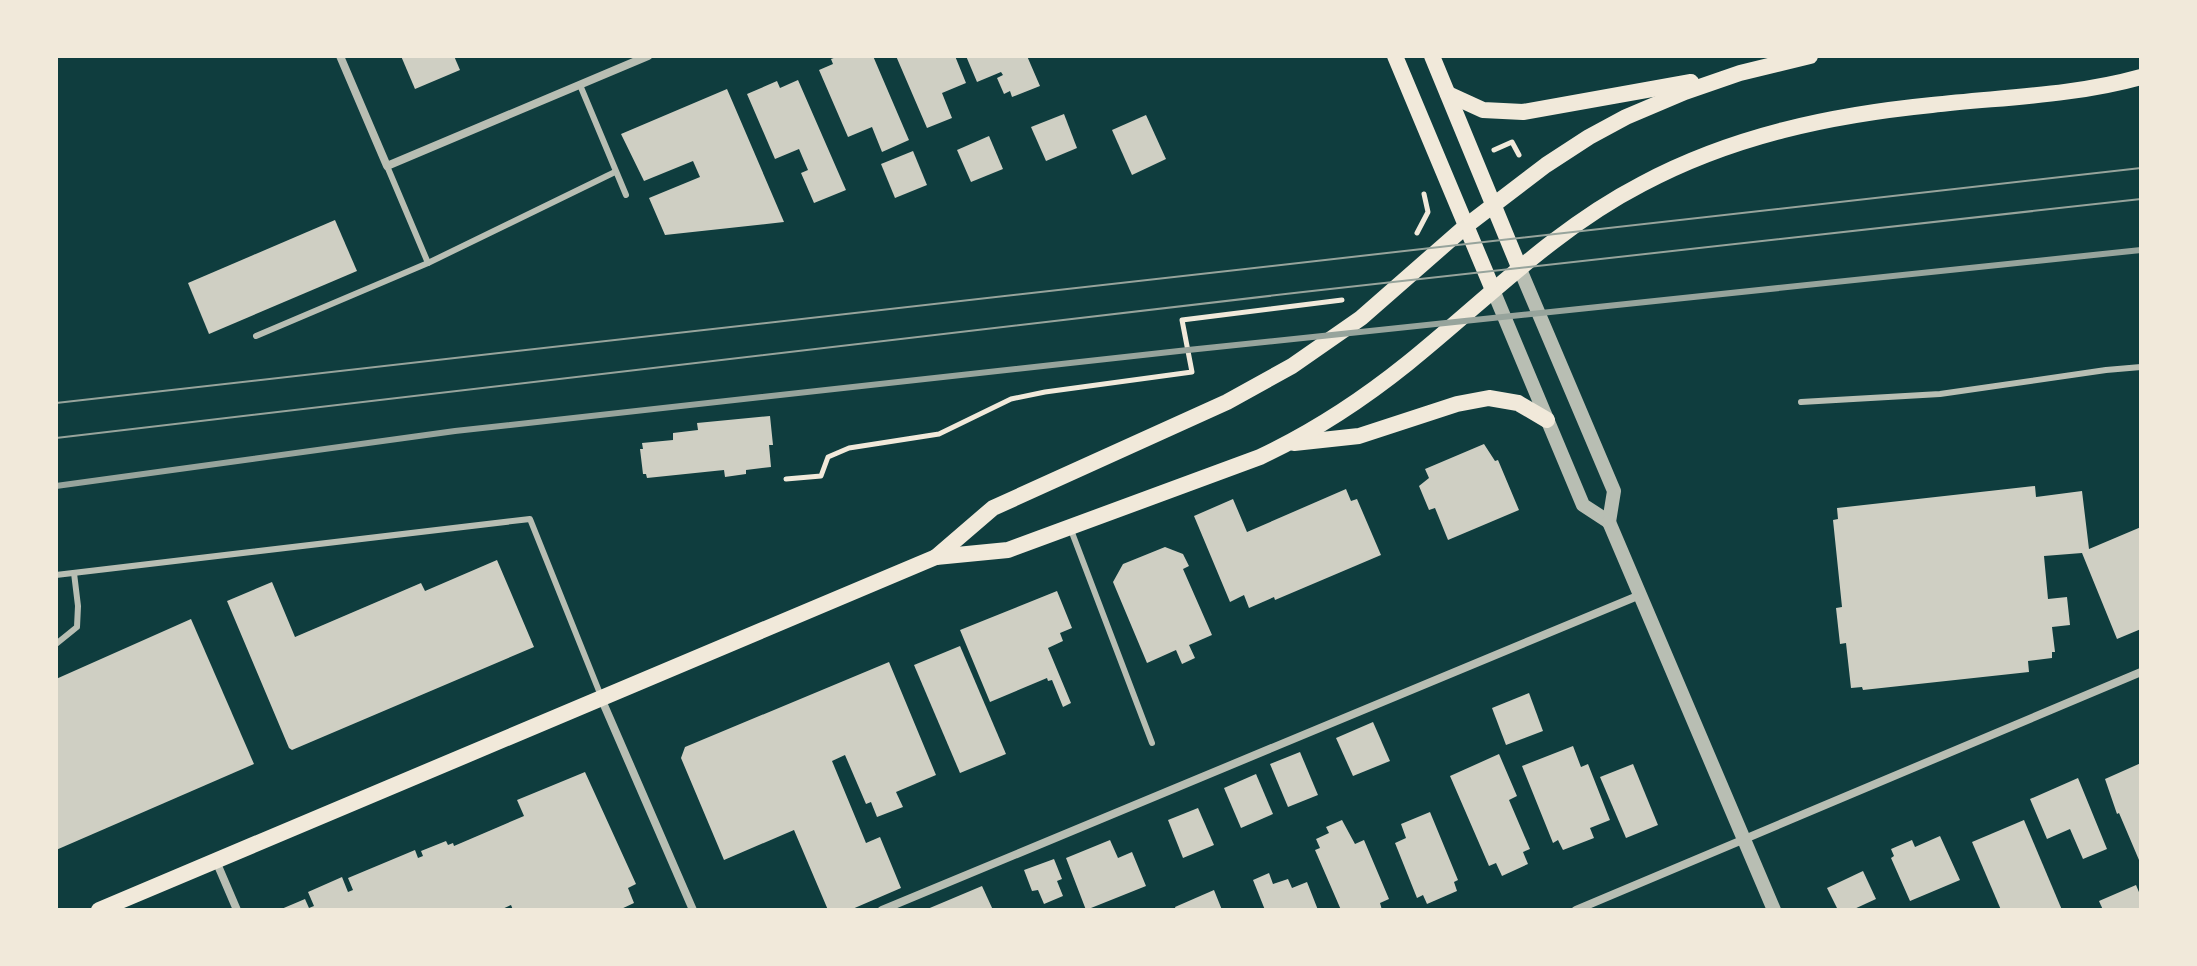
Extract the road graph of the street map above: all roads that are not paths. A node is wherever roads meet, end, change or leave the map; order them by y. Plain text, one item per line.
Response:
1 (340, 56) edge
2 (648, 56) edge
3 (1395, 56) edge
4 (1432, 56) edge
5 (1810, 56) edge
6 (1740, 73) junction
7 (2141, 77) edge
8 (580, 85) junction
9 (1448, 94) junction
10 (387, 166) junction
11 (615, 172) junction
12 (626, 195) dead end
13 (1493, 205) junction
14 (1466, 226) junction
15 (428, 263) junction
16 (1519, 267) junction
17 (1493, 290) junction
18 (256, 336) dead end
19 (2141, 367) edge
20 (1801, 402) dead end
21 (1547, 420) junction
22 (1288, 444) junction
23 (1609, 522) junction
24 (1069, 527) junction
25 (936, 557) junction
26 (74, 573) junction
27 (56, 575) edge
28 (1640, 595) junction
29 (56, 644) edge
30 (2141, 672) edge
31 (601, 697) junction
32 (1152, 743) dead end
33 (1744, 839) junction
34 (216, 860) junction
35 (99, 910) edge
36 (237, 910) edge
37 (693, 910) edge
38 (882, 910) edge
39 (1576, 910) edge
40 (1774, 910) edge

1 - 10 street
2 - 8 street
3 - 14 main road
4 - 9 main road
5 - 6 main road
6 - 9 main road
6 - 13 main road
7 - 16 main road
8 - 10 street
8 - 11 lane
9 - 13 main road
10 - 15 lane
11 - 12 lane
11 - 15 lane
13 - 14 main road
13 - 16 main road
14 - 17 main road
14 - 25 main road
15 - 18 lane
16 - 17 main road
16 - 23 street
17 - 21 street
17 - 22 main road
19 - 20 lane
21 - 22 main road
21 - 23 street
22 - 24 main road
23 - 28 street
24 - 25 main road
24 - 32 lane
25 - 31 main road
26 - 27 lane
26 - 29 lane
26 - 31 lane
28 - 33 street
28 - 38 street
30 - 33 street
31 - 34 main road
31 - 37 street
33 - 39 street
33 - 40 street
34 - 35 main road
34 - 36 street

